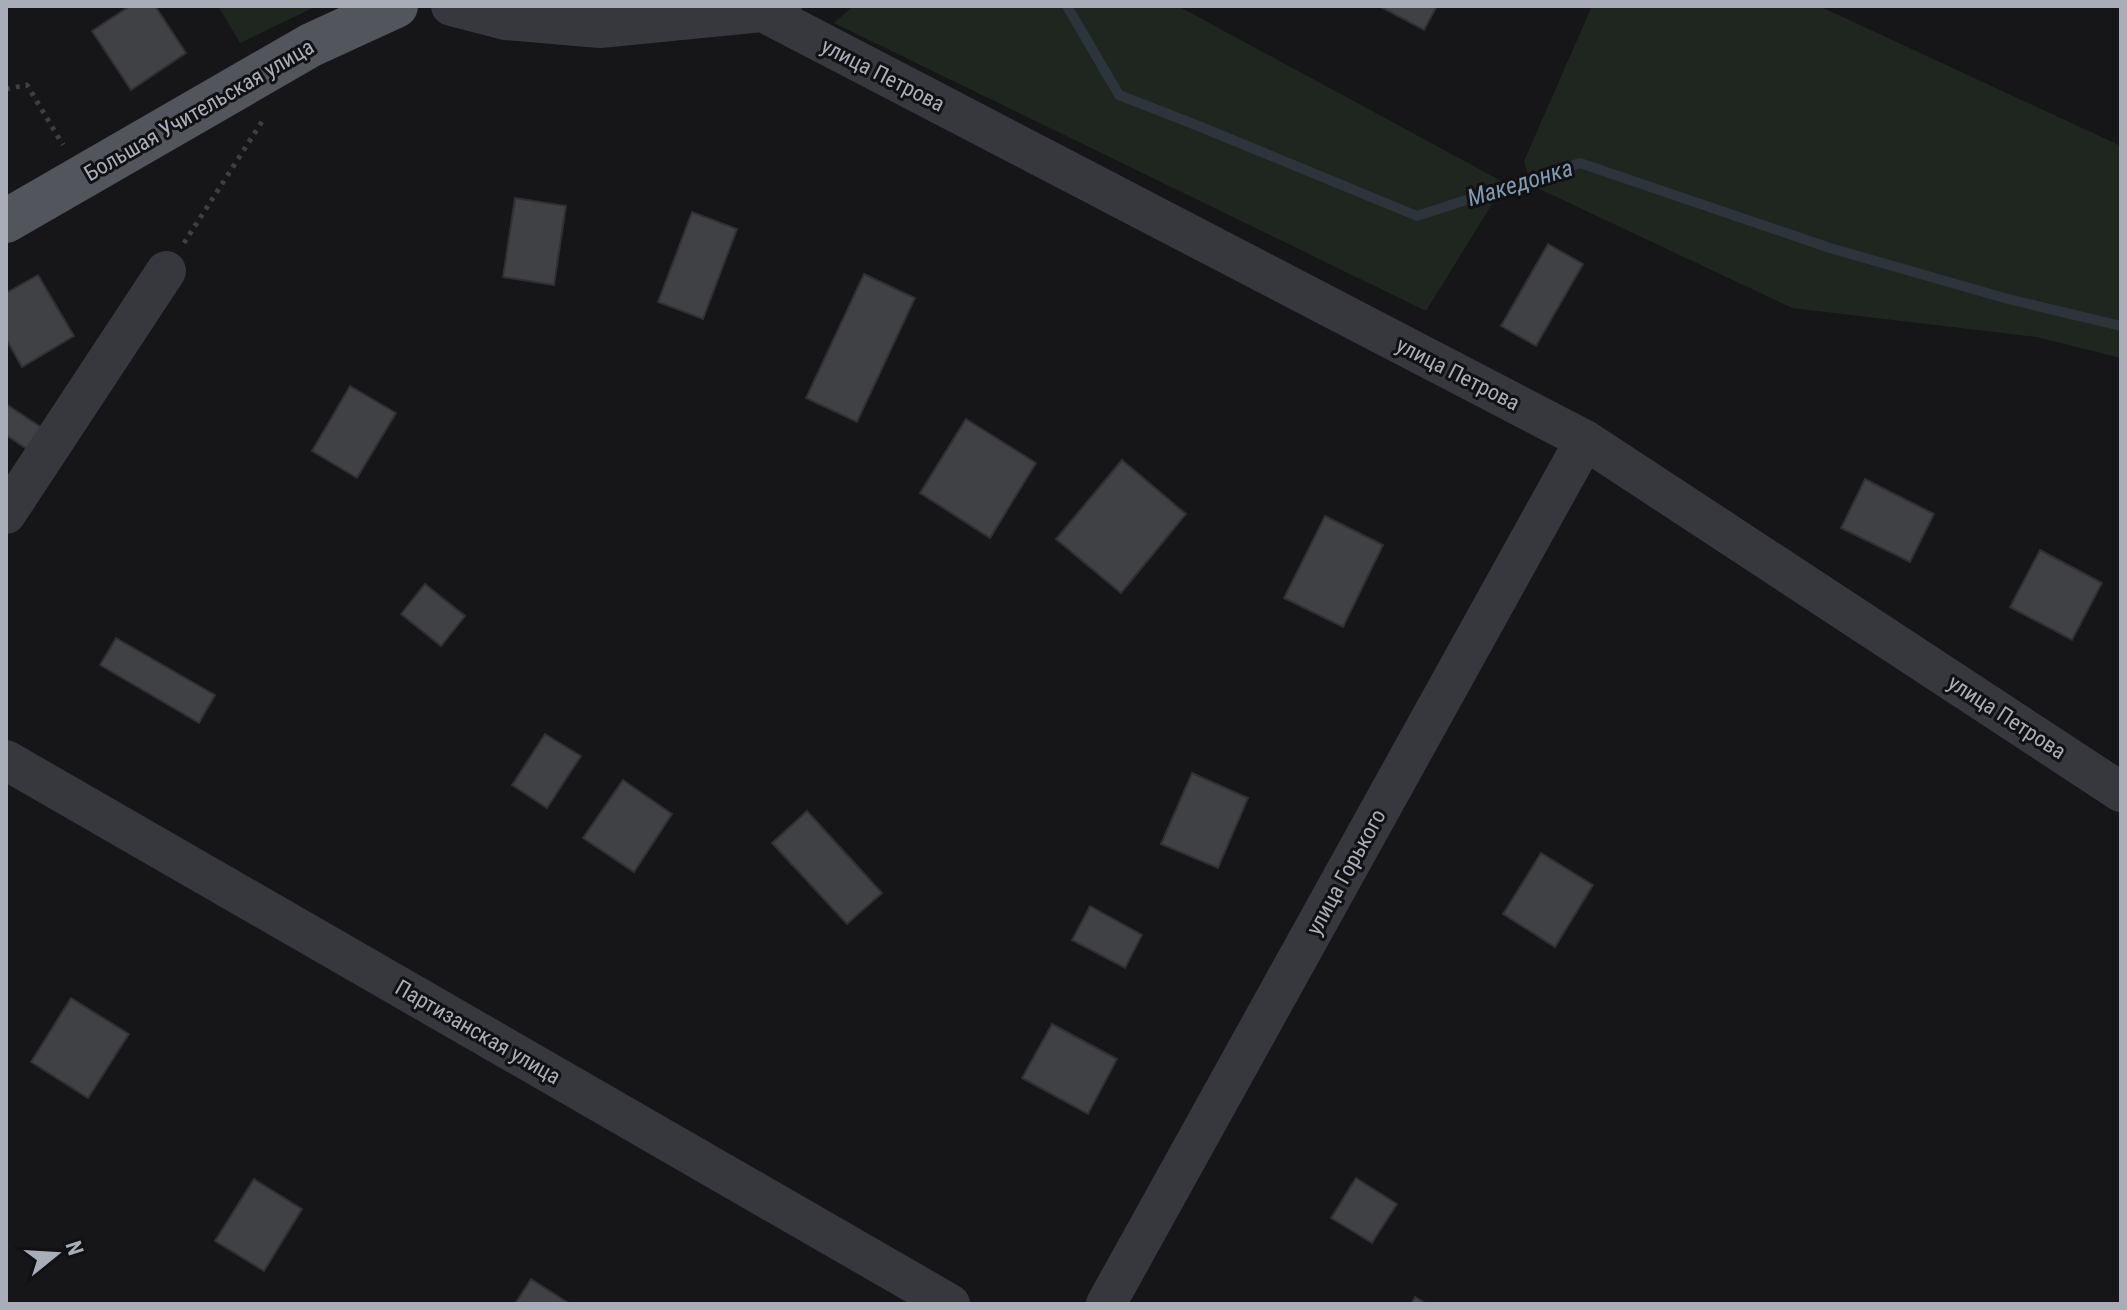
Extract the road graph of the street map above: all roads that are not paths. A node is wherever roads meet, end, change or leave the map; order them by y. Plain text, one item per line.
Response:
1 (396, 6) edge
2 (451, 6) edge
3 (772, 9) edge
4 (6, 221) edge
5 (166, 271) road end
6 (1585, 440) junction
7 (6, 514) edge
8 (6, 760) edge
9 (2121, 792) edge
10 (950, 1304) edge
11 (1106, 1304) edge

1 - 4 main road, Большая Учительская улица
2 - 3 street
3 - 6 street, улица Петрова
5 - 7 street
6 - 9 street, улица Петрова
6 - 11 street, улица Горького
8 - 10 street, Партизанская улица

